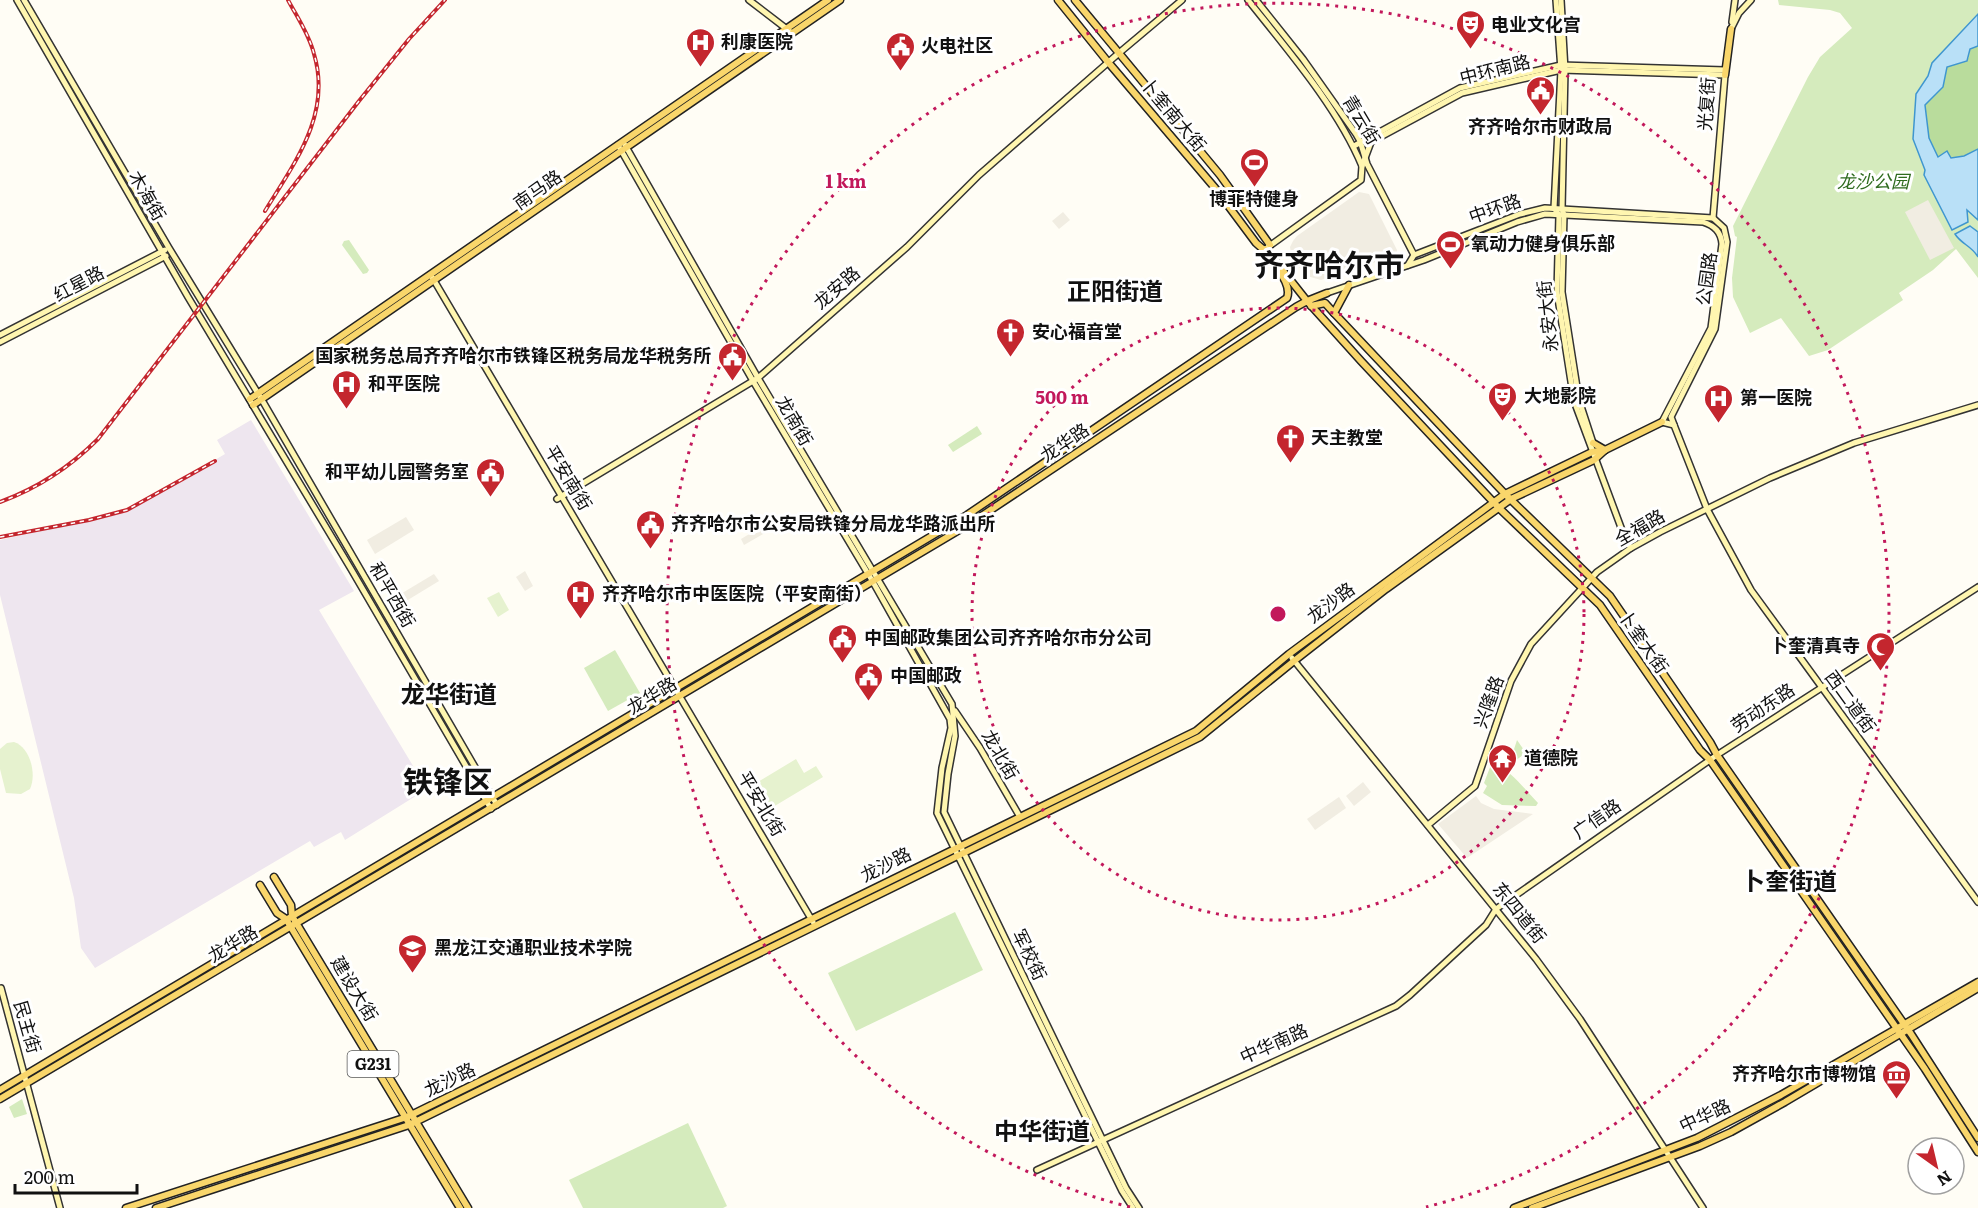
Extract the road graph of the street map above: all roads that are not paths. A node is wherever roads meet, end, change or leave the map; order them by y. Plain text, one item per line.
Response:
1 (17, 0) edge
2 (24, 0) edge
3 (749, 0) edge
4 (828, 0) edge
5 (840, 0) edge
6 (1058, 0) edge
7 (1076, 0) edge
8 (1182, 0) edge
9 (1248, 0) edge
10 (1256, 0) edge
11 (1556, 0) edge
12 (1561, 0) edge
13 (1735, 0) edge
14 (1751, 0) edge
15 (1731, 29) junction
16 (789, 31) junction
17 (1119, 53) junction
18 (1108, 62) junction
19 (1563, 67) junction
20 (1725, 72) junction
21 (1360, 141) junction
22 (622, 146) junction
23 (1354, 146) junction
24 (1365, 156) junction
25 (1362, 166) junction
26 (1554, 208) junction
27 (1561, 213) junction
28 (1713, 218) junction
29 (1268, 247) junction
30 (170, 250) junction
31 (163, 254) junction
32 (1414, 255) junction
33 (1407, 266) junction
34 (432, 278) junction
35 (1348, 285) junction
36 (1327, 293) joint
37 (1309, 304) junction
38 (1334, 313) junction
39 (0, 335) edge
40 (0, 342) edge
41 (755, 380) junction
42 (258, 393) junction
43 (262, 400) junction
44 (251, 402) junction
45 (1978, 405) edge
46 (1662, 422) junction
47 (1674, 425) junction
48 (1593, 443) joint
49 (1605, 450) junction
50 (1592, 452) junction
51 (1594, 460) junction
52 (1505, 494) junction
53 (559, 498) junction
54 (1511, 499) junction
55 (1494, 502) junction
56 (1499, 508) junction
57 (1707, 510) junction
58 (1631, 548) junction
59 (870, 572) junction
60 (1591, 577) junction
61 (875, 580) junction
62 (1978, 587) edge
63 (1581, 588) junction
64 (1289, 654) junction
65 (1294, 661) junction
66 (1821, 687) junction
67 (675, 688) junction
68 (680, 697) junction
69 (953, 709) junction
70 (949, 736) joint
71 (978, 749) dead end
72 (1714, 758) junction
73 (489, 799) junction
74 (494, 807) junction
75 (1020, 817) junction
76 (1428, 825) junction
77 (958, 850) junction
78 (274, 877) dead end
79 (260, 885) dead end
80 (1978, 902) edge
81 (1496, 909) junction
82 (289, 917) junction
83 (812, 920) junction
84 (294, 925) junction
85 (815, 926) junction
86 (1978, 982) edge
87 (1, 988) edge
88 (1978, 988) edge
89 (1906, 1027) junction
90 (1899, 1032) junction
91 (25, 1075) junction
92 (27, 1083) junction
93 (0, 1090) edge
94 (0, 1099) edge
95 (409, 1116) junction
96 (413, 1123) junction
97 (1978, 1138) edge
98 (1100, 1140) junction
99 (1666, 1149) junction
100 (1978, 1152) edge
101 (1670, 1156) junction
102 (1037, 1170) dead end
103 (60, 1208) edge
104 (126, 1208) edge
105 (158, 1208) edge
106 (460, 1208) edge
107 (468, 1208) edge
108 (1133, 1208) edge
109 (1138, 1208) edge
110 (1514, 1208) edge
111 (1532, 1208) edge
112 (1703, 1208) edge

1 - 31 main road, 木海街
2 - 30 main road, 木海街
3 - 16 main road
4 - 16 main road, 南马路
5 - 16 main road, 南马路
6 - 18 main road, 卜奎南大街
7 - 17 main road, 卜奎南大街
8 - 17 main road, 龙安路
9 - 23 main road, 青云街
10 - 21 main road, 青云街
11 - 19 main road, 永安大街
12 - 19 main road, 永安大街
13 - 15 main road
14 - 15 main road, 光复街
15 - 20 main road, 光复街
16 - 22 main road, 南马路
17 - 18 main road, 龙安路
17 - 29 main road, 卜奎南大街
18 - 29 main road, 卜奎南大街
18 - 41 main road, 龙安路
19 - 20 main road, 中环南路
19 - 21 main road, 中环南路
19 - 24 main road, 中环南路
19 - 26 main road, 永安大街
19 - 27 main road, 永安大街
20 - 28 main road, 光复街
21 - 23 main road, 中环南路
21 - 24 main road, 青云街
22 - 34 main road, 南马路
22 - 41 main road, 龙南街
23 - 25 main road, 青云街
24 - 25 main road, 中环南路
24 - 32 main road, 青云街
25 - 29 main road, 中环南路
26 - 27 main road
26 - 32 main road, 中环路
27 - 28 main road
27 - 33 main road, 中环路
27 - 46 main road, 公园路
27 - 48 main road, 永安大街
27 - 50 main road, 永安大街
28 - 47 main road, 公园路
29 - 37 main road
29 - 59 main road, 龙华路
30 - 31 main road, 红星路
30 - 42 main road, 木海街
31 - 39 main road, 红星路
31 - 40 main road, 红星路
31 - 44 main road, 木海街
32 - 33 main road
33 - 35 main road, 中环路
34 - 42 main road, 南马路
34 - 43 main road, 南马路
34 - 53 main road, 平安南街
35 - 36 main road, 中环路
35 - 38 main road
36 - 37 main road, 龙华路
37 - 38 main road, 卜奎大街
37 - 55 main road, 卜奎大街
37 - 61 main road, 龙华路
38 - 52 main road, 卜奎大街
41 - 53 main road, 龙安路
41 - 59 main road, 龙南街
42 - 43 main road, 木海街
42 - 44 main road, 南马路
43 - 44 main road, 南马路
43 - 73 main road, 和平西街
44 - 73 main road, 和平西街
45 - 57 main road, 全福路
46 - 47 main road
46 - 49 main road, 龙沙路
47 - 57 main road, 西二道街
48 - 49 main road
49 - 50 main road, 龙沙路
49 - 51 main road, 龙沙路
50 - 51 main road, 永安大街
50 - 52 main road, 龙沙路
51 - 54 main road, 龙沙路
51 - 58 main road, 永安大街
52 - 54 main road, 卜奎大街
52 - 55 main road, 龙沙路
53 - 67 main road, 平安南街
54 - 56 main road, 龙沙路
54 - 60 main road, 卜奎大街
55 - 56 main road, 卜奎大街
55 - 64 main road, 龙沙路
56 - 63 main road, 卜奎大街
56 - 65 main road, 龙沙路
57 - 58 main road, 全福路
57 - 66 main road, 西二道街
58 - 60 main road, 全福路
59 - 61 main road, 龙南街
59 - 67 main road, 龙华路
60 - 63 main road, 全福路
60 - 72 main road, 卜奎大街
61 - 68 main road, 龙华路
61 - 69 main road, 龙南街
61 - 70 main road, 龙南街
62 - 66 main road, 劳动东路
63 - 72 main road, 卜奎大街
63 - 76 main road, 兴隆路
64 - 65 main road, 东四道街
64 - 75 main road, 龙沙路
65 - 76 main road, 东四道街
65 - 77 main road, 龙沙路
66 - 72 main road, 劳动东路
66 - 80 main road, 西二道街
67 - 68 main road, 平安南街
67 - 73 main road, 龙华路
68 - 74 main road, 龙华路
68 - 83 main road, 平安北街
69 - 71 main road, 龙北街
69 - 75 main road, 龙北街
69 - 77 main road, 军校街
70 - 77 main road, 军校街
72 - 81 main road, 广信路
72 - 89 main road, 卜奎大街
72 - 90 main road, 卜奎大街
73 - 74 main road, 和平西街
73 - 82 main road, 龙华路
74 - 84 main road, 龙华路
75 - 77 main road, 龙沙路
76 - 81 main road, 东四道街
77 - 83 main road, 龙沙路
77 - 85 main road, 龙沙路
77 - 98 main road, 军校街
78 - 82 main road, 建设大街
79 - 82 main road, 建设大街
81 - 98 main road, 中华南路
81 - 99 main road, 东四道街
82 - 84 main road, 建设大街 / G231
82 - 91 main road, 龙华路
83 - 85 main road, 平安北街
83 - 95 main road, 龙沙路
84 - 92 main road, 龙华路
84 - 95 main road, 建设大街 / G231
85 - 96 main road, 龙沙路
86 - 89 main road
87 - 91 main road, 民主街
88 - 89 main road
89 - 90 main road
89 - 97 main road, 卜奎大街
90 - 99 main road, 中华路
90 - 100 main road, 卜奎大街
90 - 101 main road, 中华路
91 - 92 main road, 民主街
91 - 93 main road, 龙华路
92 - 94 main road, 龙华路
92 - 103 main road, 民主街
95 - 96 main road, 建设大街 / G231
95 - 104 main road, 龙沙路
96 - 105 main road, 龙沙路
96 - 106 main road, 建设大街 / G231
96 - 107 main road, 建设大街 / G231
98 - 102 main road, 中华南路
98 - 108 main road, 军校街
98 - 109 main road, 军校街
99 - 101 main road, 东四道街
99 - 110 main road, 中华路
101 - 111 main road, 中华路
101 - 112 main road, 东四道街

